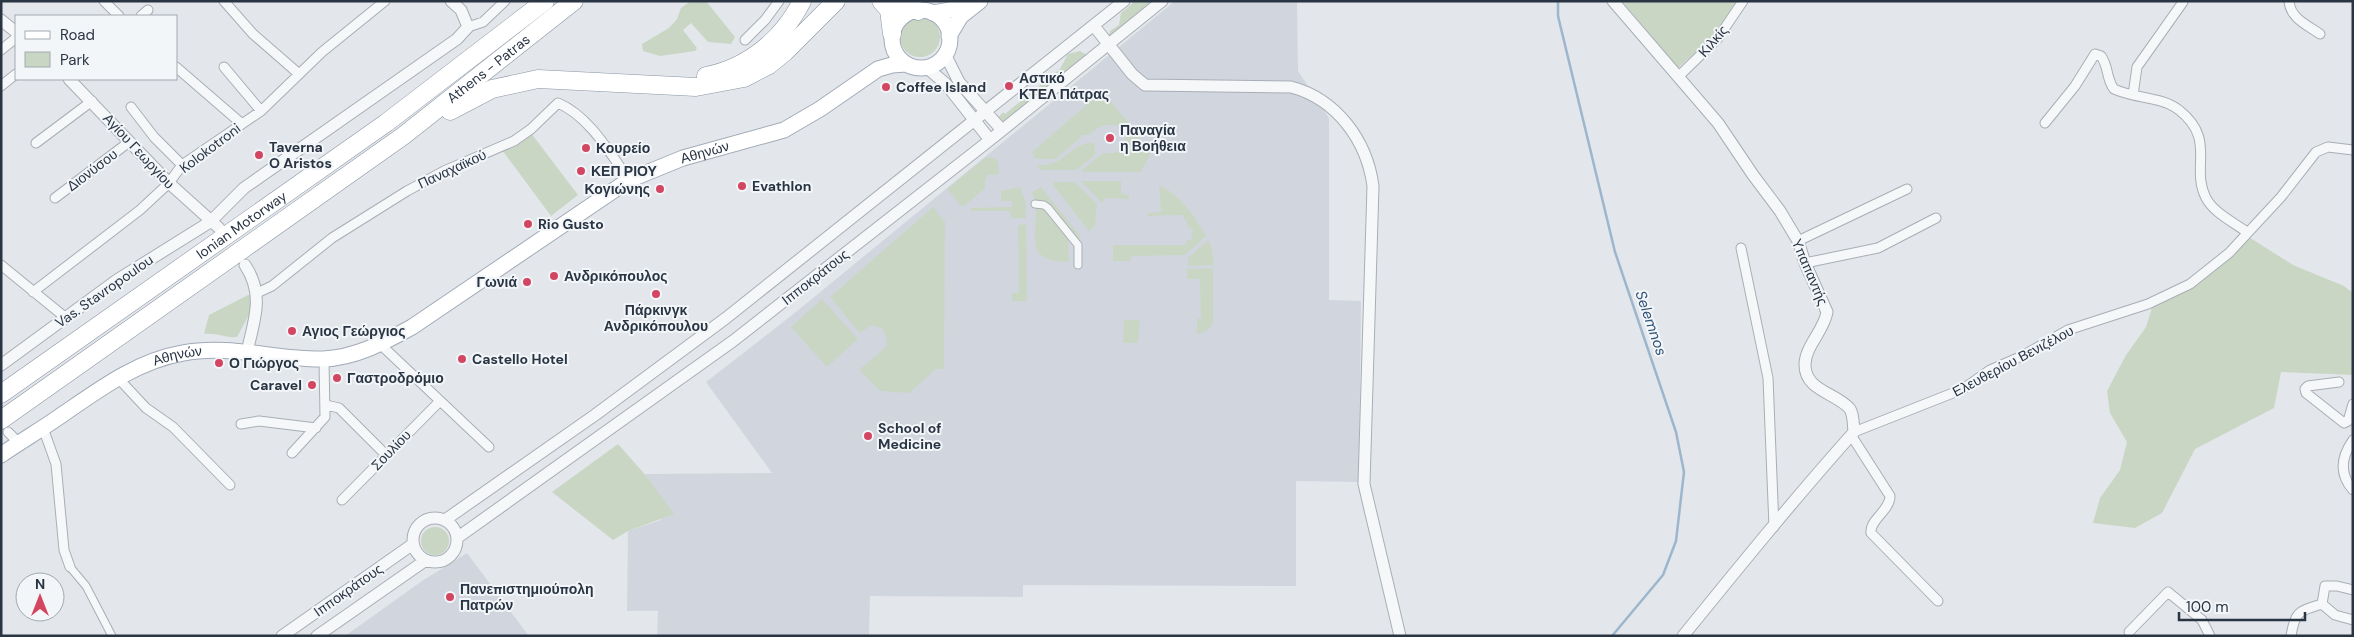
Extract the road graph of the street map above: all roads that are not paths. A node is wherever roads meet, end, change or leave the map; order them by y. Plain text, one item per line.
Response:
1 (104, 1) edge
2 (224, 1) edge
3 (385, 1) edge
4 (451, 1) edge
5 (505, 1) edge
6 (533, 1) edge
7 (545, 1) edge
8 (574, 1) edge
9 (779, 1) edge
10 (802, 1) edge
11 (836, 1) edge
12 (881, 1) edge
13 (900, 1) edge
14 (964, 1) edge
15 (980, 1) edge
16 (1124, 1) edge
17 (1162, 1) edge
18 (1613, 1) edge
19 (1743, 1) edge
20 (2289, 1) edge
21 (2183, 2) edge
22 (925, 12) junction
23 (118, 15) edge
24 (1, 20) edge
25 (1094, 26) junction
26 (468, 27) junction
27 (15, 31) edge
28 (2320, 34) dead end
29 (949, 36) junction
30 (15, 39) edge
31 (745, 40) dead end
32 (893, 40) junction
33 (1108, 44) junction
34 (1, 50) edge
35 (480, 53) junction
36 (945, 54) junction
37 (906, 64) junction
38 (224, 67) dead end
39 (926, 67) junction
40 (178, 69) edge
41 (872, 73) junction
42 (299, 74) junction
43 (15, 75) edge
44 (1679, 76) junction
45 (71, 80) edge
46 (644, 83) junction
47 (1, 86) edge
48 (2133, 95) junction
49 (92, 100) junction
50 (131, 107) dead end
51 (261, 111) junction
52 (987, 112) junction
53 (976, 121) junction
54 (2045, 123) dead end
55 (242, 124) junction
56 (1002, 130) junction
57 (403, 136) junction
58 (990, 140) junction
59 (129, 142) junction
60 (36, 143) dead end
61 (2353, 150) edge
62 (182, 166) junction
63 (629, 180) junction
64 (169, 183) junction
65 (1908, 189) dead end
66 (55, 198) dead end
67 (1034, 204) dead end
68 (1936, 218) dead end
69 (214, 225) junction
70 (2247, 232) junction
71 (1798, 241) junction
72 (1741, 248) dead end
73 (1805, 263) junction
74 (245, 265) dead end
75 (1078, 265) dead end
76 (1, 266) edge
77 (33, 292) junction
78 (257, 293) junction
79 (66, 318) junction
80 (380, 344) junction
81 (247, 352) junction
82 (324, 358) junction
83 (1, 365) edge
84 (118, 378) junction
85 (2339, 382) dead end
86 (1, 394) edge
87 (440, 401) junction
88 (2353, 404) edge
89 (326, 405) junction
90 (241, 424) dead end
91 (5, 426) edge
92 (43, 428) junction
93 (316, 428) junction
94 (1852, 433) junction
95 (2353, 440) edge
96 (19, 442) junction
97 (488, 447) dead end
98 (292, 453) dead end
99 (1, 455) edge
100 (386, 456) junction
101 (230, 485) dead end
102 (2353, 490) edge
103 (342, 500) dead end
104 (445, 520) junction
105 (1774, 527) junction
106 (457, 538) junction
107 (413, 544) junction
108 (426, 560) junction
109 (70, 567) joint
110 (2353, 590) edge
111 (1938, 601) dead end
112 (2322, 604) junction
113 (2353, 620) edge
114 (2129, 632) dead end
115 (112, 636) edge
116 (282, 636) edge
117 (317, 636) edge
118 (1400, 636) edge
119 (1684, 636) edge
120 (2210, 636) edge
121 (2291, 636) edge

1 - 23 street
2 - 42 street
3 - 42 street, Kolokotroni
4 - 26 street
5 - 26 street
6 - 35 highway
7 - 35 highway, Athens - Patras
8 - 57 highway, Athens - Patras
9 - 31 street
10 - 46 highway
11 - 46 highway
12 - 32 highway
13 - 22 highway
14 - 22 main road, Αθηνών
15 - 29 main road
16 - 25 street, Ιπποκράτους
17 - 33 street, Ιπποκράτους
18 - 44 street, Υπαπαντής
19 - 44 street, Κιλκίς
20 - 28 street
21 - 48 street
22 - 29 main road
22 - 32 main road, Αθηνών
24 - 27 street
25 - 33 street
25 - 52 street, Ιπποκράτους
26 - 69 street, Vas. Stavropoulou
29 - 36 main road
30 - 34 street
32 - 37 main road
32 - 41 main road, Αθηνών
33 - 56 street, Ιπποκράτους
33 - 118 street
35 - 86 highway, Ionian Motorway
36 - 39 main road
36 - 52 street
37 - 39 main road, Αθηνών
37 - 41 main road, Αθηνών
38 - 51 street
39 - 53 street
40 - 55 street
41 - 63 main road, Αθηνών
42 - 51 street, Kolokotroni
43 - 47 street
44 - 71 street, Υπαπαντής
45 - 49 street, Αγίου Γεωργίου
46 - 57 highway
48 - 54 street
48 - 70 street
49 - 59 street, Αγίου Γεωργίου
49 - 60 street
50 - 62 street
51 - 55 street, Kolokotroni
52 - 53 street, Ιπποκράτους
52 - 56 street
53 - 58 street
53 - 104 street, Ιπποκράτους
55 - 62 street, Kolokotroni
56 - 58 street, Ιπποκράτους
57 - 91 highway, Ionian Motorway
58 - 106 street, Ιπποκράτους
59 - 64 street, Αγίου Γεωργίου
59 - 66 street, Διονύσου
61 - 70 street, Ελευθερίου Βενιζέλου
62 - 64 street, Kolokotroni
63 - 78 street, Παναχαϊκού
63 - 80 main road, Αθηνών
64 - 69 street, Αγίου Γεωργίου
64 - 77 street, Kolokotroni
65 - 71 street
67 - 75 street
68 - 73 street
69 - 79 street, Vas. Stavropoulou
70 - 94 street, Ελευθερίου Βενιζέλου
71 - 73 street, Υπαπαντής
72 - 105 street
73 - 94 street, Υπαπαντής
74 - 78 street
76 - 77 street
77 - 79 street
78 - 81 street
79 - 83 street, Vas. Stavropoulou
80 - 82 main road, Αθηνών
80 - 87 street
81 - 82 main road, Αθηνών
81 - 84 main road, Αθηνών
82 - 89 street
84 - 92 main road, Αθηνών
84 - 101 street
85 - 88 street
87 - 97 street
87 - 100 street, Σουλίου
89 - 93 street
89 - 100 street
90 - 93 street
91 - 96 street
92 - 96 main road, Αθηνών
92 - 109 street
93 - 98 street
94 - 105 street
94 - 111 street
95 - 102 street
96 - 99 main road, Αθηνών
100 - 103 street, Σουλίου
104 - 106 street
104 - 107 street
105 - 119 street
106 - 108 street
107 - 108 street
107 - 116 street, Ιπποκράτους
108 - 117 street, Ιπποκράτους
109 - 115 street
110 - 112 street
112 - 113 street
112 - 121 street
114 - 120 street

